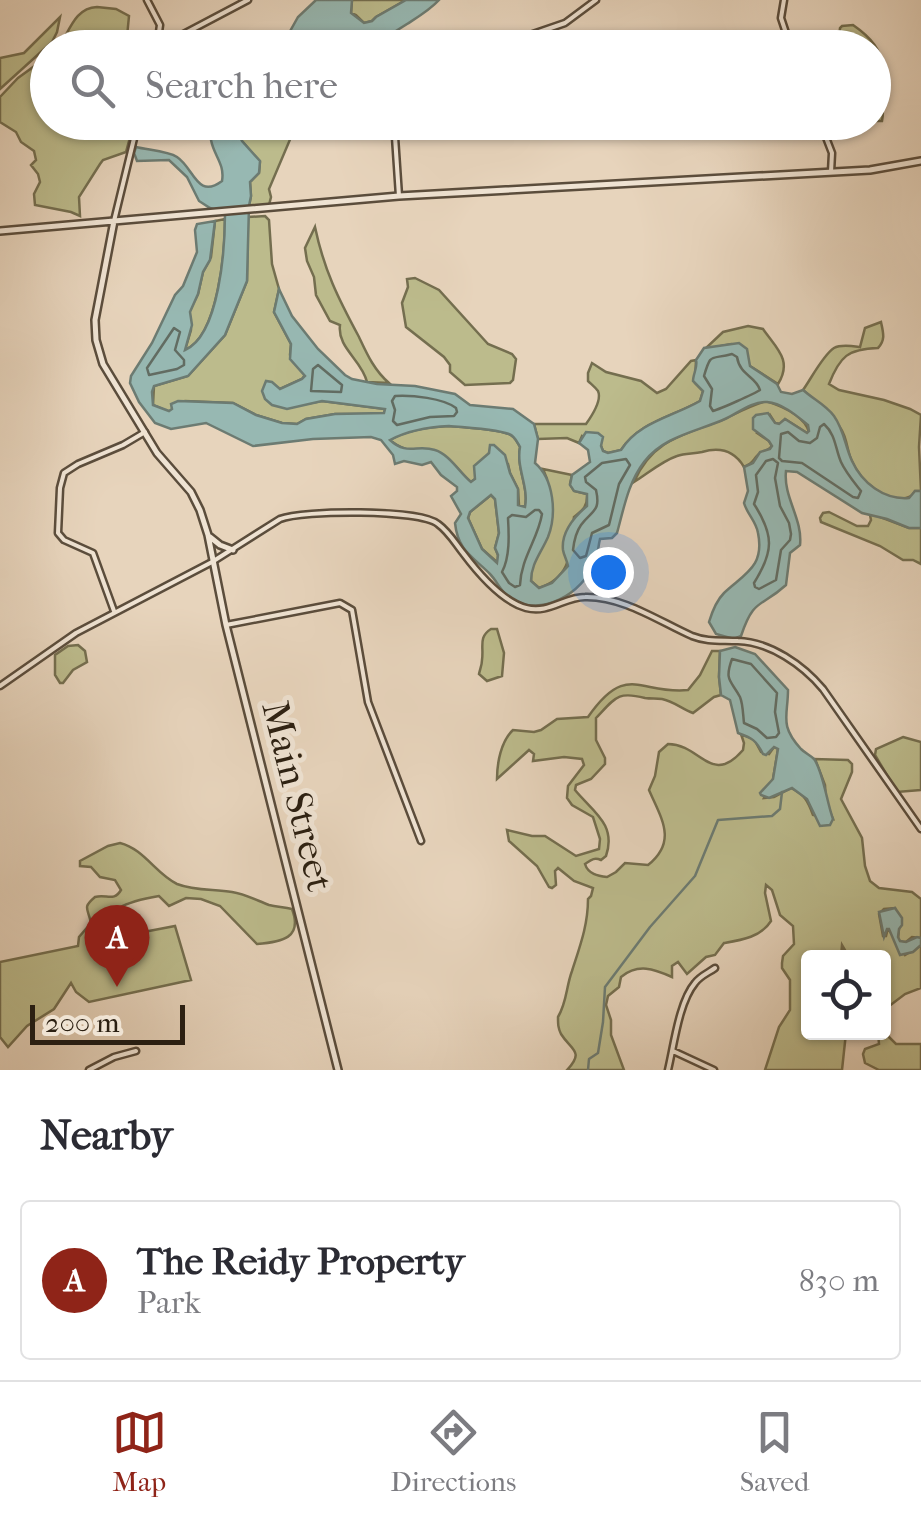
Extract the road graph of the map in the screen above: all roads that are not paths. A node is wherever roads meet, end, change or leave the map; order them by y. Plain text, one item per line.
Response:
1 (146, 0) edge
2 (248, 0) edge
3 (596, 0) edge
4 (784, 0) edge
5 (159, 30) edge
6 (190, 30) edge
7 (545, 30) edge
8 (784, 30) edge
9 (134, 140) edge
10 (395, 140) edge
11 (827, 140) edge
12 (921, 162) edge
13 (831, 172) junction
14 (399, 196) junction
15 (114, 221) junction
16 (0, 231) edge
17 (145, 432) junction
18 (208, 535) junction
19 (232, 550) junction
20 (212, 562) junction
21 (114, 612) junction
22 (226, 624) junction
23 (0, 686) edge
24 (921, 829) edge
25 (421, 841) dead end
26 (715, 968) dead end
27 (136, 1050) dead end
28 (673, 1051) junction
29 (89, 1070) edge
30 (338, 1070) edge
31 (668, 1070) edge
32 (714, 1070) edge

1 - 5 street
2 - 6 street
3 - 7 street
4 - 8 street
9 - 15 street
10 - 14 street
11 - 13 street
12 - 13 street
13 - 14 street
14 - 15 street
15 - 16 street
15 - 17 street, Main Street
17 - 18 street, Main Street
17 - 21 street
18 - 19 street
18 - 20 street, Main Street
19 - 20 street
19 - 24 street
20 - 21 street
20 - 22 street, Main Street
21 - 23 street
22 - 25 street
22 - 30 street, Main Street
26 - 28 street
27 - 29 street
28 - 31 street
28 - 32 street

